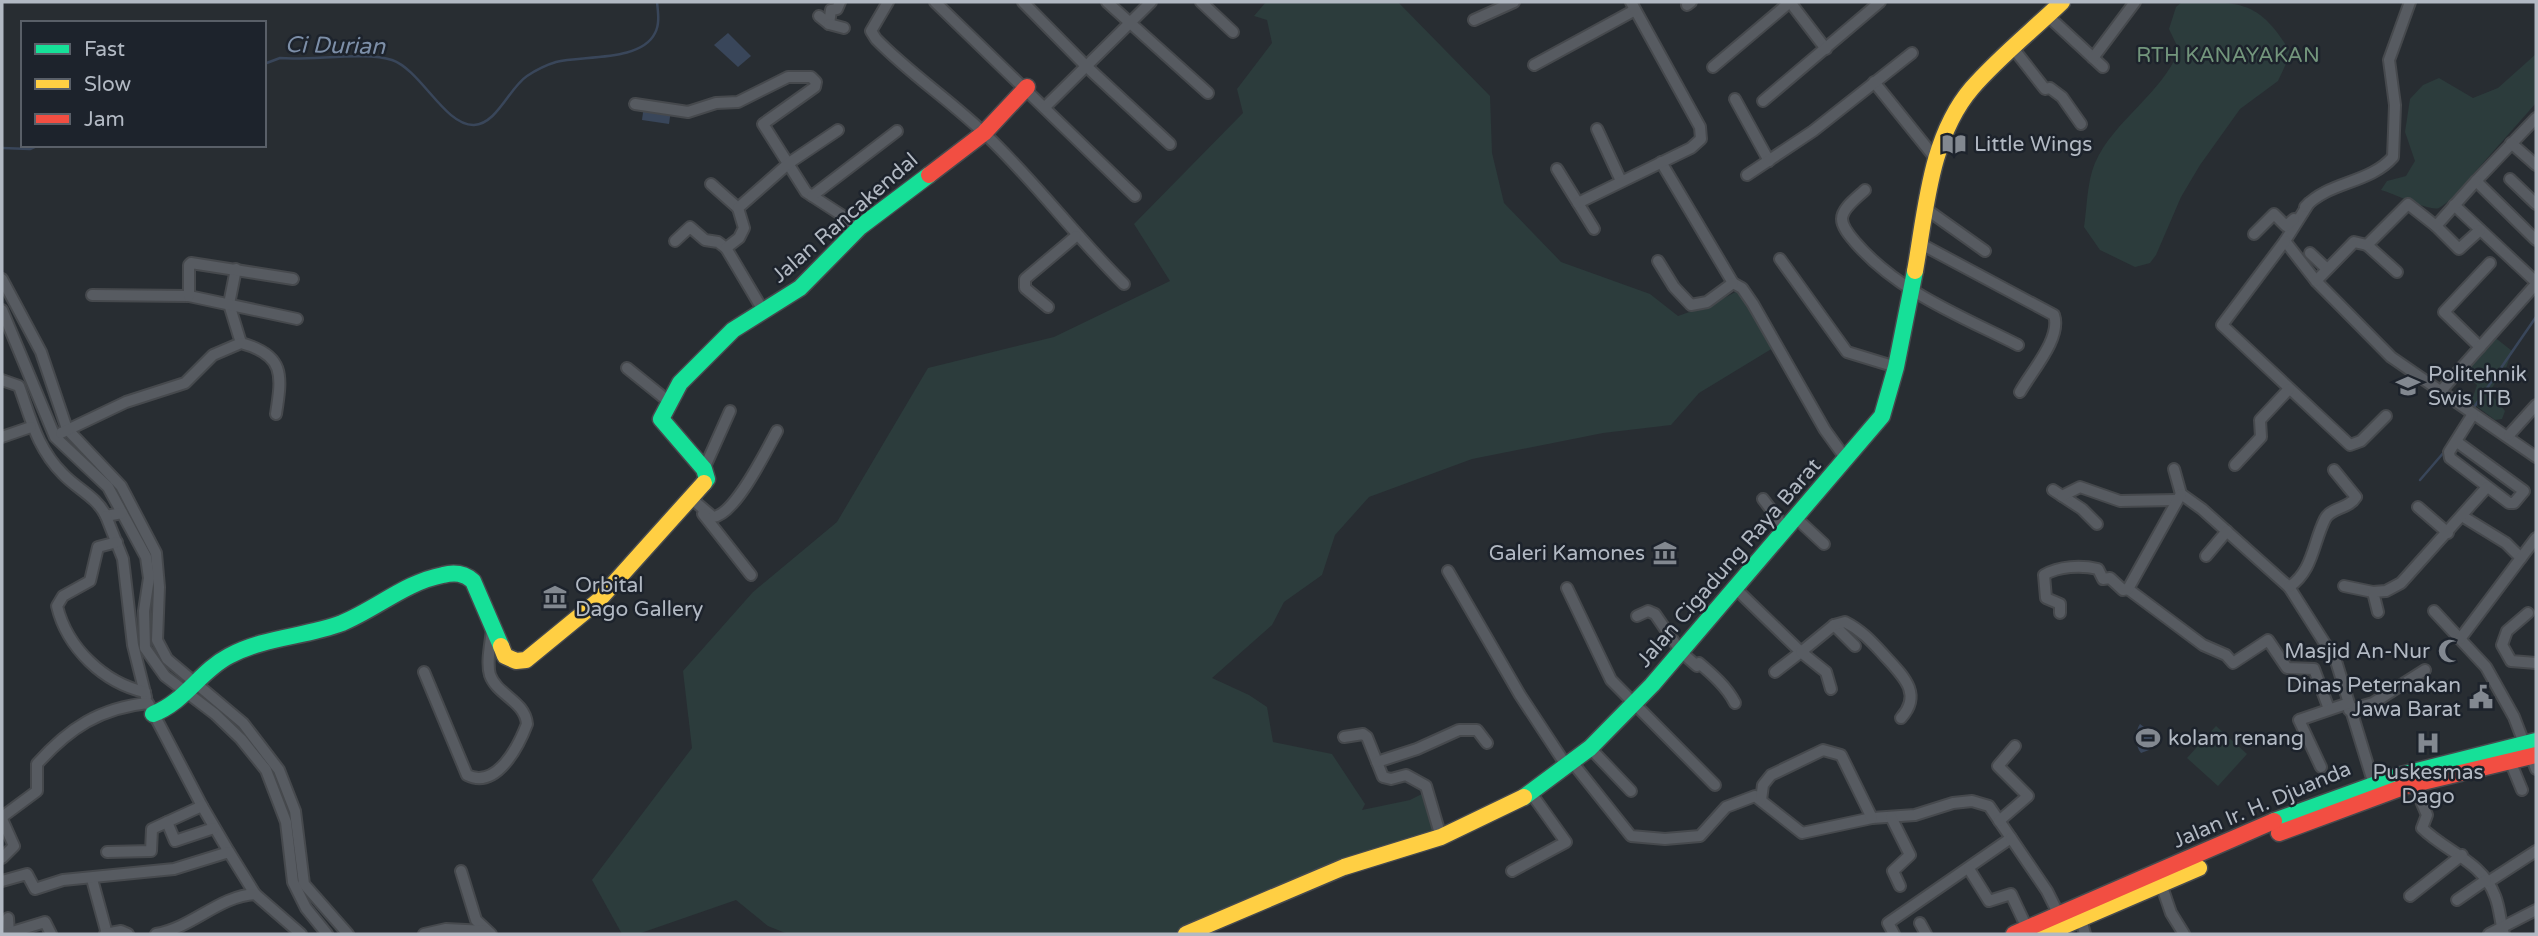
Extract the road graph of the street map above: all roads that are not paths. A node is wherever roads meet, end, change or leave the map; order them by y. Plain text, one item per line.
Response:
1 (840, 2) edge
2 (888, 2) edge
3 (935, 2) edge
4 (1023, 2) edge
5 (1107, 2) edge
6 (1151, 2) edge
7 (1514, 2) edge
8 (1790, 2) edge
9 (1880, 2) edge
10 (2062, 2) edge
11 (2135, 2) edge
12 (2410, 2) edge
13 (1205, 3) edge
14 (1633, 6) edge
15 (819, 16) dead end
16 (2049, 17) junction
17 (1474, 20) dead end
18 (829, 23) junction
19 (1130, 23) junction
20 (845, 28) dead end
21 (1233, 33) dead end
22 (2014, 48) junction
23 (1826, 49) junction
24 (1912, 53) dead end
25 (2093, 58) junction
26 (1534, 65) dead end
27 (1086, 66) junction
28 (1713, 67) dead end
29 (2104, 67) dead end
30 (1874, 82) junction
31 (1027, 88) junction
32 (1208, 93) dead end
33 (1735, 99) dead end
34 (1763, 101) dead end
35 (635, 104) dead end
36 (1045, 107) junction
37 (2536, 118) edge
38 (2081, 124) dead end
39 (1597, 129) dead end
40 (838, 130) dead end
41 (897, 131) dead end
42 (984, 133) junction
43 (2511, 143) junction
44 (1170, 144) dead end
45 (1936, 159) junction
46 (1661, 162) junction
47 (1769, 162) junction
48 (789, 163) junction
49 (2536, 165) edge
50 (1557, 169) dead end
51 (1747, 175) dead end
52 (2510, 179) dead end
53 (1621, 181) junction
54 (2476, 181) junction
55 (711, 184) dead end
56 (1865, 190) dead end
57 (812, 196) junction
58 (1135, 196) dead end
59 (1578, 203) junction
60 (2309, 204) junction
61 (2536, 204) edge
62 (2454, 205) junction
63 (738, 208) junction
64 (1926, 209) junction
65 (2436, 226) junction
66 (860, 227) junction
67 (1594, 229) dead end
68 (2480, 230) junction
69 (2253, 234) dead end
70 (1076, 236) junction
71 (2536, 240) edge
72 (675, 241) dead end
73 (2285, 241) junction
74 (1919, 243) junction
75 (2367, 246) junction
76 (726, 248) junction
77 (1985, 251) dead end
78 (2310, 253) dead end
79 (1780, 259) dead end
80 (1658, 261) dead end
81 (2490, 263) dead end
82 (236, 269) junction
83 (2327, 269) junction
84 (2397, 272) dead end
85 (2, 279) edge
86 (293, 279) dead end
87 (2316, 281) junction
88 (2536, 283) edge
89 (1124, 284) dead end
90 (1733, 284) junction
91 (1910, 290) junction
92 (92, 295) dead end
93 (189, 296) junction
94 (229, 304) junction
95 (1048, 307) dead end
96 (2, 310) edge
97 (764, 312) junction
98 (297, 319) dead end
99 (242, 342) junction
100 (2018, 345) dead end
101 (2480, 347) junction
102 (1896, 367) junction
103 (627, 368) dead end
104 (2, 380) edge
105 (2289, 389) junction
106 (2020, 391) dead end
107 (2440, 392) junction
108 (668, 401) junction
109 (2536, 405) edge
110 (730, 411) dead end
111 (276, 414) dead end
112 (2473, 414) junction
113 (2386, 416) dead end
114 (31, 427) junction
115 (67, 429) junction
116 (777, 431) dead end
117 (2509, 435) junction
118 (2, 436) edge
119 (55, 437) junction
120 (2458, 442) junction
121 (2536, 457) edge
122 (1846, 459) junction
123 (2235, 465) dead end
124 (704, 469) junction
125 (2174, 469) dead end
126 (2334, 470) dead end
127 (2487, 486) junction
128 (2178, 497) junction
129 (1763, 499) dead end
130 (691, 503) junction
131 (2418, 507) dead end
132 (122, 513) junction
133 (106, 516) junction
134 (2462, 516) junction
135 (1790, 523) junction
136 (2097, 524) dead end
137 (2227, 531) junction
138 (2448, 533) junction
139 (142, 535) junction
140 (2536, 538) edge
141 (117, 542) junction
142 (1824, 544) dead end
143 (2206, 556) dead end
144 (2521, 558) junction
145 (1448, 571) dead end
146 (751, 575) dead end
147 (2344, 586) dead end
148 (2289, 587) junction
149 (1567, 588) dead end
150 (1735, 588) junction
151 (2128, 589) junction
152 (2373, 592) junction
153 (2434, 611) dead end
154 (2378, 612) dead end
155 (2060, 613) dead end
156 (2528, 613) dead end
157 (1637, 616) dead end
158 (1834, 625) junction
159 (492, 629) junction
160 (2460, 639) junction
161 (1855, 646) dead end
162 (1681, 652) junction
163 (1801, 652) junction
164 (2536, 663) edge
165 (2425, 670) dead end
166 (424, 672) dead end
167 (1775, 672) dead end
168 (191, 690) junction
169 (1832, 690) dead end
170 (149, 703) junction
171 (1735, 703) dead end
172 (1633, 705) junction
173 (2349, 707) junction
174 (2329, 709) junction
175 (1901, 718) dead end
176 (1343, 737) dead end
177 (1487, 743) dead end
178 (2015, 746) dead end
179 (1590, 748) junction
180 (2507, 753) junction
181 (2533, 753) edge
182 (1377, 762) junction
183 (1569, 764) junction
184 (2322, 767) dead end
185 (2413, 782) junction
186 (1715, 785) dead end
187 (2375, 788) junction
188 (2522, 790) dead end
189 (1631, 791) dead end
190 (1531, 793) junction
191 (1761, 800) junction
192 (202, 806) junction
193 (1891, 817) junction
194 (2, 818) edge
195 (1872, 818) junction
196 (2000, 821) junction
197 (167, 822) junction
198 (214, 828) junction
199 (1441, 837) junction
200 (2011, 838) junction
201 (2536, 851) edge
202 (107, 852) dead end
203 (229, 852) junction
204 (2462, 855) junction
205 (2, 858) edge
206 (1969, 869) junction
207 (461, 871) dead end
208 (1512, 871) dead end
209 (2159, 878) junction
210 (92, 879) junction
211 (2, 881) edge
212 (2487, 881) junction
213 (1900, 886) dead end
214 (255, 894) junction
215 (2410, 896) dead end
216 (2457, 900) dead end
217 (2536, 910) edge
218 (8, 918) dead end
219 (1920, 923) dead end
220 (2083, 927) edge
221 (2054, 928) edge
222 (2020, 931) edge
223 (2503, 931) edge
224 (488, 932) edge
225 (9, 934) edge
226 (51, 934) edge
227 (106, 934) edge
228 (128, 934) edge
229 (156, 934) edge
230 (301, 934) edge
231 (327, 934) edge
232 (348, 934) edge
233 (424, 934) edge
234 (1186, 934) edge
235 (1894, 934) edge
236 (1926, 934) edge
237 (2184, 934) edge
238 (2489, 934) edge

1 - 18 street
2 - 42 street
3 - 31 street
4 - 27 street
5 - 19 street
6 - 19 street
7 - 17 street
8 - 23 street
8 - 28 street
9 - 23 street
10 - 16 street, Jalan Cigadung Raya Barat
11 - 25 street
12 - 60 street
13 - 21 street
14 - 26 street
14 - 46 street
15 - 18 street
16 - 22 street, Jalan Cigadung Raya Barat
16 - 25 street
18 - 20 street
19 - 27 street
19 - 32 street
22 - 38 street
22 - 45 street, Jalan Cigadung Raya Barat
23 - 34 street
24 - 30 street
25 - 29 street
27 - 36 street
27 - 44 street
30 - 45 street
30 - 47 street
31 - 36 street
31 - 42 street, Jalan Rancakendal
33 - 47 street
35 - 48 street
36 - 58 street
37 - 43 street
39 - 53 street
40 - 48 street
41 - 57 street
42 - 66 street, Jalan Rancakendal
42 - 70 street
43 - 49 street
43 - 54 street
45 - 64 street, Jalan Cigadung Raya Barat
46 - 53 street
46 - 90 street
47 - 51 street
48 - 57 street
48 - 63 street
50 - 59 street
52 - 61 street
53 - 59 street
54 - 62 street
54 - 71 street
55 - 63 street
56 - 91 street
57 - 66 street
59 - 67 street
60 - 69 street
60 - 73 street
62 - 65 street
62 - 68 street
63 - 76 street
64 - 74 street, Jalan Cigadung Raya Barat
64 - 77 street
65 - 68 street
65 - 75 street
66 - 97 street, Jalan Rancakendal
68 - 88 street
70 - 89 street
70 - 95 street
72 - 76 street
73 - 87 street
73 - 105 street
74 - 91 street, Jalan Cigadung Raya Barat
74 - 106 street
75 - 83 street
75 - 84 street
76 - 97 street
78 - 83 street
79 - 102 street
80 - 90 street
81 - 101 street
82 - 86 street
82 - 93 street
82 - 94 street
83 - 87 street
85 - 115 street
87 - 107 street
88 - 101 street
90 - 122 street
91 - 100 street
91 - 102 street, Jalan Cigadung Raya Barat
92 - 93 street
93 - 94 street
94 - 98 street
94 - 99 street
96 - 119 street
97 - 108 street, Jalan Rancakendal
99 - 111 street
99 - 115 street
101 - 107 street
102 - 122 street, Jalan Cigadung Raya Barat
103 - 108 street
104 - 114 street
105 - 113 street
105 - 123 street
107 - 112 street
108 - 124 street
109 - 117 street
110 - 124 street
112 - 117 street
112 - 120 street
114 - 118 street
114 - 133 street
115 - 119 street
115 - 139 street
116 - 130 street
117 - 121 street
119 - 132 street
120 - 127 street
120 - 127 street
122 - 135 street, Jalan Cigadung Raya Barat
124 - 130 street
125 - 128 street
126 - 148 street
127 - 134 street
128 - 136 street
128 - 137 street
128 - 151 street
129 - 135 street
130 - 146 street
130 - 159 street
131 - 138 street
132 - 133 street
132 - 139 street
133 - 141 street
134 - 138 street
134 - 144 street
135 - 142 street
135 - 150 street, Jalan Cigadung Raya Barat
137 - 143 street
137 - 148 street
138 - 152 street
139 - 168 street
140 - 144 street
141 - 170 street
141 - 170 street
144 - 160 street
145 - 183 street
147 - 152 street
148 - 173 street
149 - 172 street
150 - 162 street, Jalan Cigadung Raya Barat
150 - 163 street
151 - 155 street
151 - 174 street
152 - 154 street
153 - 160 street
156 - 164 street
157 - 162 street
158 - 161 street
158 - 163 street
158 - 175 street
159 - 166 street
159 - 168 street
160 - 181 street
162 - 171 street
162 - 172 street, Jalan Cigadung Raya Barat
163 - 167 street
163 - 169 street
165 - 173 street
168 - 170 street
168 - 231 street
168 - 232 street
170 - 192 street
170 - 194 street
172 - 179 street, Jalan Cigadung Raya Barat
172 - 186 street
173 - 174 street
173 - 187 street
174 - 184 street
176 - 182 street
177 - 182 street
178 - 196 street
179 - 183 street, Jalan Cigadung Raya Barat
179 - 189 street
180 - 181 street, Jalan Ir. H. Djuanda
180 - 185 street, Jalan Ir. H. Djuanda
180 - 187 street, Jalan Ir. H. Djuanda
180 - 188 street
182 - 199 street
183 - 190 street, Jalan Cigadung Raya Barat
183 - 191 street
185 - 187 street, Jalan Ir. H. Djuanda
185 - 204 street
187 - 209 street, Jalan Ir. H. Djuanda
190 - 199 street, Jalan Cigadung Raya Barat
190 - 208 street
191 - 195 street
191 - 195 street
192 - 197 street
192 - 198 street
193 - 195 street
193 - 196 street
193 - 213 street
194 - 205 street
196 - 200 street
197 - 198 street
197 - 202 street
198 - 203 street
199 - 234 street, Jalan Cigadung Raya Barat
200 - 206 street
200 - 221 street
201 - 212 street
203 - 210 street
203 - 214 street
204 - 212 street
204 - 215 street
206 - 222 street
206 - 235 street
207 - 224 street
209 - 220 street, Jalan Ir. H. Djuanda
209 - 221 street, Jalan Ir. H. Djuanda
209 - 237 street
210 - 211 street
210 - 227 street
212 - 216 street
212 - 223 street
214 - 229 street
214 - 230 street
217 - 223 street
218 - 225 street
219 - 236 street
220 - 221 street, Jalan Ir. H. Djuanda
221 - 222 street, Jalan Ir. H. Djuanda
223 - 238 street
224 - 233 street
225 - 226 street
227 - 228 street

